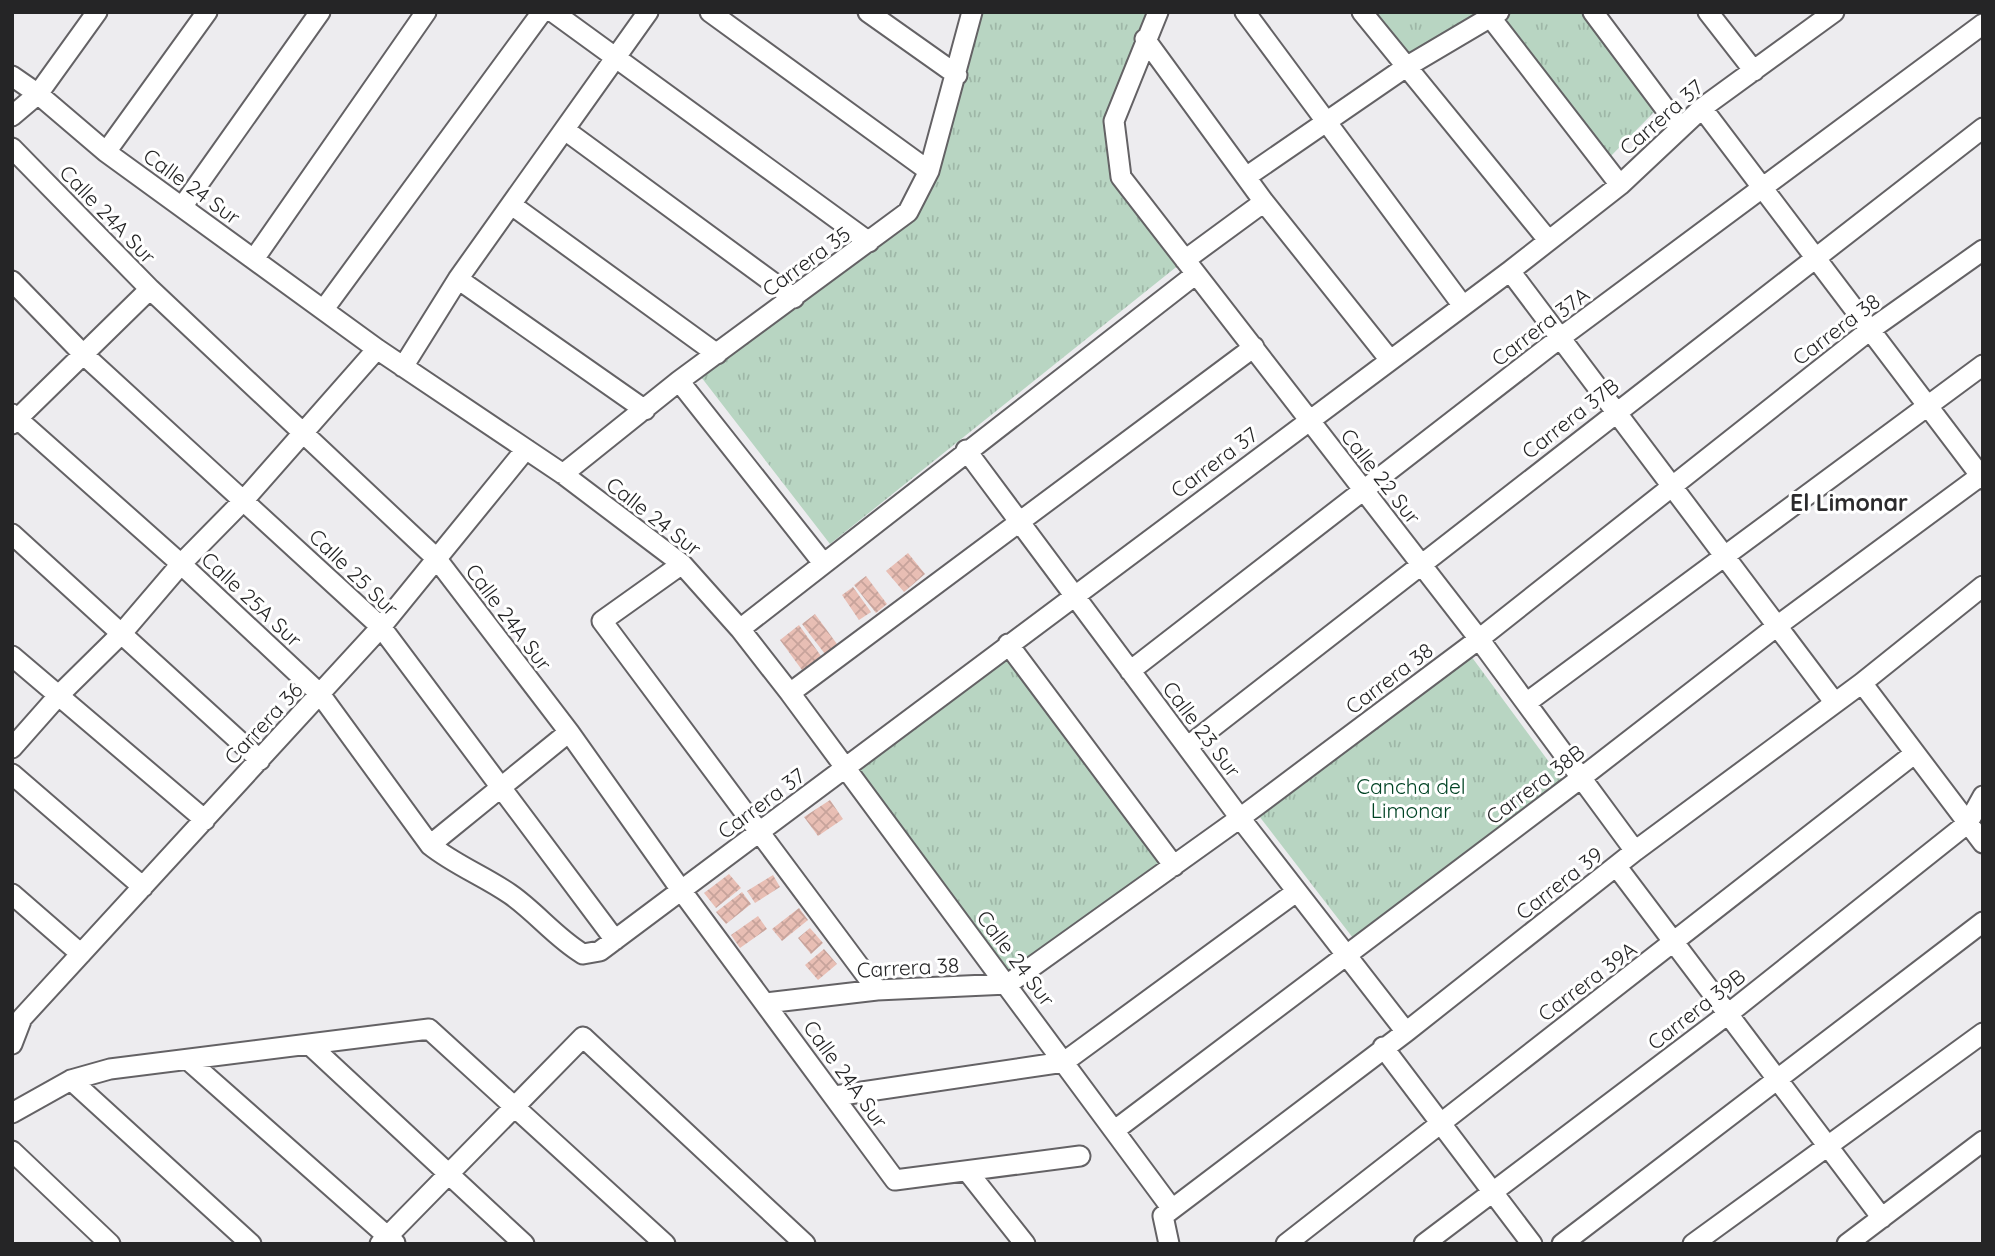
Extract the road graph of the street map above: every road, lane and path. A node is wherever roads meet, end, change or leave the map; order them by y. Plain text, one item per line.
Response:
1 (97, 12) edge
2 (207, 12) edge
3 (320, 12) edge
4 (426, 12) edge
5 (542, 12) edge
6 (553, 12) edge
7 (648, 12) edge
8 (710, 12) edge
9 (867, 12) edge
10 (972, 12) edge
11 (1158, 12) edge
12 (1245, 12) edge
13 (1362, 12) edge
14 (1593, 12) edge
15 (1708, 12) edge
16 (1834, 12) edge
17 (1975, 12) edge
18 (1495, 15) edge
19 (1983, 23) edge
20 (1145, 38) junction
21 (615, 58) junction
22 (1406, 67) junction
23 (1754, 71) junction
24 (957, 75) junction
25 (12, 76) edge
26 (38, 94) junction
27 (1703, 108) junction
28 (12, 116) edge
29 (1327, 121) junction
30 (1679, 127) junction
31 (1983, 128) edge
32 (565, 130) junction
33 (12, 148) edge
34 (106, 152) junction
35 (929, 171) junction
36 (1246, 177) junction
37 (1620, 184) junction
38 (1762, 187) junction
39 (1264, 202) junction
40 (513, 205) junction
41 (182, 207) junction
42 (1548, 240) junction
43 (869, 242) junction
44 (1983, 250) edge
45 (1814, 256) junction
46 (254, 259) junction
47 (1191, 267) junction
48 (1510, 271) junction
49 (458, 279) junction
50 (12, 281) edge
51 (150, 289) junction
52 (794, 298) junction
53 (1463, 306) junction
54 (324, 309) junction
55 (1870, 330) junction
56 (1560, 338) junction
57 (1254, 347) junction
58 (377, 349) junction
59 (83, 354) junction
60 (717, 354) junction
61 (1390, 360) junction
62 (1983, 365) edge
63 (403, 367) junction
64 (679, 381) junction
65 (1929, 408) junction
66 (645, 410) junction
67 (1615, 411) junction
68 (14, 419) edge
69 (1309, 419) junction
70 (302, 433) junction
71 (526, 449) junction
72 (966, 450) junction
73 (563, 474) junction
74 (1982, 476) edge
75 (1672, 486) junction
76 (1364, 491) junction
77 (244, 500) junction
78 (1020, 523) junction
79 (12, 534) edge
80 (1723, 555) junction
81 (436, 558) junction
82 (823, 563) junction
83 (181, 564) junction
84 (682, 564) junction
85 (1420, 564) junction
86 (1983, 586) edge
87 (1074, 595) junction
88 (1777, 626) junction
89 (381, 627) junction
90 (740, 629) junction
91 (122, 633) junction
92 (1479, 639) junction
93 (1008, 644) junction
94 (12, 656) edge
95 (1130, 671) junction
96 (1863, 682) junction
97 (790, 693) junction
98 (320, 694) junction
99 (58, 696) junction
100 (1526, 703) junction
101 (1835, 703) junction
102 (569, 732) junction
103 (1187, 747) junction
104 (12, 748) edge
105 (1914, 754) junction
106 (260, 760) junction
107 (844, 769) junction
108 (12, 774) edge
109 (1581, 778) junction
110 (499, 788) junction
111 (1983, 796) edge
112 (1240, 818) junction
113 (205, 820) junction
114 (1968, 823) junction
115 (760, 832) junction
116 (1983, 843) edge
117 (430, 845) junction
118 (1635, 851) junction
119 (1174, 866) junction
120 (1617, 867) junction
121 (143, 887) junction
122 (681, 890) junction
123 (1296, 892) junction
124 (12, 894) edge
125 (1983, 922) edge
126 (615, 940) junction
127 (1674, 943) junction
128 (81, 954) junction
129 (1346, 955) junction
130 (1008, 984) junction
131 (877, 990) junction
132 (766, 1003) junction
133 (17, 1013) edge
134 (1728, 1014) junction
135 (1406, 1032) junction
136 (1983, 1032) edge
137 (12, 1044) edge
138 (311, 1046) junction
139 (1384, 1047) junction
140 (188, 1060) junction
141 (1064, 1062) junction
142 (1777, 1078) junction
143 (71, 1080) junction
144 (835, 1096) junction
145 (514, 1105) junction
146 (12, 1113) edge
147 (1439, 1122) junction
148 (1115, 1130) junction
149 (1983, 1141) edge
150 (1828, 1144) junction
151 (12, 1151) edge
152 (1080, 1156) dead end
153 (968, 1172) junction
154 (447, 1175) junction
155 (1492, 1193) junction
156 (1168, 1212) junction
157 (1882, 1218) junction
158 (387, 1241) edge
159 (110, 1244) edge
160 (251, 1244) edge
161 (524, 1244) edge
162 (665, 1244) edge
163 (804, 1244) edge
164 (1025, 1244) edge
165 (1169, 1244) edge
166 (1286, 1244) edge
167 (1424, 1244) edge
168 (1532, 1244) edge
169 (1562, 1244) edge
170 (1693, 1244) edge
171 (1847, 1244) edge

1 - 26 street
2 - 34 street
3 - 41 street
4 - 46 street
5 - 54 street
6 - 21 street
7 - 21 street
8 - 35 street
9 - 24 street
10 - 24 street, Carrera 35
11 - 20 street
12 - 29 street
13 - 22 street
14 - 30 street
15 - 23 street
16 - 23 street, Carrera 37
17 - 19 street
18 - 22 street
18 - 37 street
19 - 38 street, Carrera 37A
20 - 36 street
20 - 47 street, Calle 22 Sur
21 - 32 street
21 - 43 street
22 - 29 street
22 - 42 street
23 - 27 street, Carrera 37
24 - 35 street, Carrera 35
25 - 26 street, Calle 24 Sur
26 - 28 street
26 - 34 street, Calle 24 Sur
27 - 30 street, Carrera 37
27 - 38 street
29 - 36 street
29 - 53 street
30 - 37 street, Carrera 37
31 - 45 street, Carrera 37B
32 - 40 street
32 - 52 street
33 - 51 street, Calle 24A Sur
34 - 41 street, Calle 24 Sur
35 - 43 street, Carrera 35
36 - 39 street
37 - 42 street, Carrera 37
38 - 45 street
38 - 56 street, Carrera 37A
39 - 47 street
39 - 61 street
40 - 49 street
40 - 60 street
41 - 46 street, Calle 24 Sur
42 - 48 street, Carrera 37
43 - 52 street, Carrera 35
44 - 55 street, Carrera 38
45 - 55 street
45 - 67 street, Carrera 37B
46 - 54 street, Calle 24 Sur
47 - 57 street, Calle 22 Sur
47 - 72 street
48 - 53 street, Carrera 37
48 - 56 street
49 - 63 street
49 - 66 street
50 - 59 street, Calle 25 Sur
51 - 59 street
51 - 70 street, Calle 24A Sur
52 - 60 street, Carrera 35
53 - 61 street, Carrera 37
54 - 58 street, Calle 24 Sur
55 - 65 street
55 - 75 street, Carrera 38
56 - 67 street
56 - 76 street, Carrera 37A
57 - 69 street, Calle 22 Sur
57 - 78 street
58 - 63 street, Calle 24 Sur
58 - 70 street
59 - 68 street
59 - 77 street, Calle 25 Sur
60 - 64 street, Carrera 35
61 - 69 street, Carrera 37
62 - 65 street
63 - 71 street, Calle 24 Sur
64 - 66 street, Carrera 35
64 - 82 street
65 - 74 street
65 - 80 street
66 - 73 street, Carrera 35
67 - 75 street
67 - 85 street, Carrera 37B
68 - 83 street, Calle 25A Sur
69 - 76 street, Calle 22 Sur
69 - 87 street, Carrera 37
70 - 77 street
70 - 81 street, Calle 24A Sur
71 - 73 street, Calle 24 Sur
71 - 81 street, Carrera 36
72 - 78 street, Calle 23 Sur
72 - 82 street
73 - 84 street, Calle 24 Sur
74 - 88 street, Carrera 38B
75 - 80 street
75 - 92 street, Carrera 38
76 - 85 street, Calle 22 Sur
76 - 95 street, Carrera 37A
77 - 83 street
77 - 89 street, Calle 25 Sur
78 - 87 street, Calle 23 Sur
78 - 97 street
79 - 91 street
80 - 88 street
80 - 100 street
81 - 89 street, Carrera 36
81 - 102 street, Calle 24A Sur
82 - 90 street
83 - 91 street
83 - 98 street, Calle 25A Sur
84 - 90 street, Calle 24 Sur
84 - 115 street
85 - 92 street, Calle 22 Sur
85 - 103 street, Carrera 37B
86 - 96 street, Carrera 39
87 - 93 street, Carrera 37
87 - 95 street, Calle 23 Sur
88 - 101 street
88 - 109 street, Carrera 38B
89 - 98 street, Carrera 36
89 - 110 street, Calle 25 Sur
90 - 97 street, Calle 24 Sur
91 - 99 street
91 - 106 street
92 - 100 street, Calle 22 Sur
92 - 112 street, Carrera 38
93 - 107 street, Carrera 37
93 - 119 street
94 - 99 street
95 - 103 street, Calle 23 Sur
96 - 101 street, Carrera 39
96 - 105 street
97 - 107 street, Calle 24 Sur
98 - 106 street, Carrera 36
98 - 117 street, Calle 25A Sur
99 - 104 street
99 - 113 street
100 - 109 street, Calle 22 Sur
101 - 118 street, Carrera 39
102 - 110 street
102 - 122 street, Calle 24A Sur
103 - 112 street, Calle 23 Sur
105 - 114 street
105 - 127 street, Carrera 39A
106 - 113 street, Carrera 36
107 - 115 street, Carrera 37
107 - 130 street, Calle 24 Sur
108 - 121 street
109 - 118 street, Calle 22 Sur
109 - 129 street, Carrera 38B
110 - 117 street
110 - 126 street, Calle 25 Sur
111 - 114 street, Carrera 39B
112 - 119 street, Carrera 38
112 - 123 street, Calle 23 Sur
113 - 121 street, Carrera 36
114 - 116 street
114 - 134 street, Carrera 39B
115 - 122 street, Carrera 37
115 - 131 street
117 - 126 street, Carrera 37
118 - 120 street, Carrera 39
119 - 130 street, Carrera 38
120 - 127 street
120 - 135 street, Carrera 39
121 - 128 street, Carrera 36
122 - 126 street, Carrera 37
122 - 132 street, Calle 24A Sur
123 - 129 street, Calle 23 Sur
123 - 141 street
124 - 128 street
125 - 142 street
127 - 134 street
127 - 147 street, Carrera 39A
128 - 133 street, Carrera 36
129 - 135 street, Calle 23 Sur
129 - 148 street, Carrera 38B
130 - 131 street, Carrera 38
130 - 141 street, Calle 24 Sur
131 - 132 street, Carrera 38
132 - 144 street, Calle 24A Sur
133 - 137 street
134 - 142 street
134 - 155 street, Carrera 39B
135 - 139 street, Carrera 39
136 - 150 street
138 - 140 street
138 - 145 street
138 - 154 street
139 - 147 street
139 - 156 street, Carrera 39
140 - 143 street
140 - 158 street
141 - 144 street
141 - 148 street, Calle 24 Sur
142 - 150 street
142 - 169 street
143 - 146 street
143 - 160 street
144 - 153 street, Calle 24A Sur
145 - 154 street
145 - 162 street
145 - 163 street
147 - 155 street
147 - 166 street, Carrera 39A
148 - 156 street, Calle 24 Sur
149 - 157 street
150 - 157 street
150 - 170 street
151 - 159 street
152 - 153 street
153 - 164 street
154 - 158 street
154 - 161 street
155 - 167 street, Carrera 39B
155 - 168 street
156 - 165 street, Calle 24 Sur
157 - 171 street

